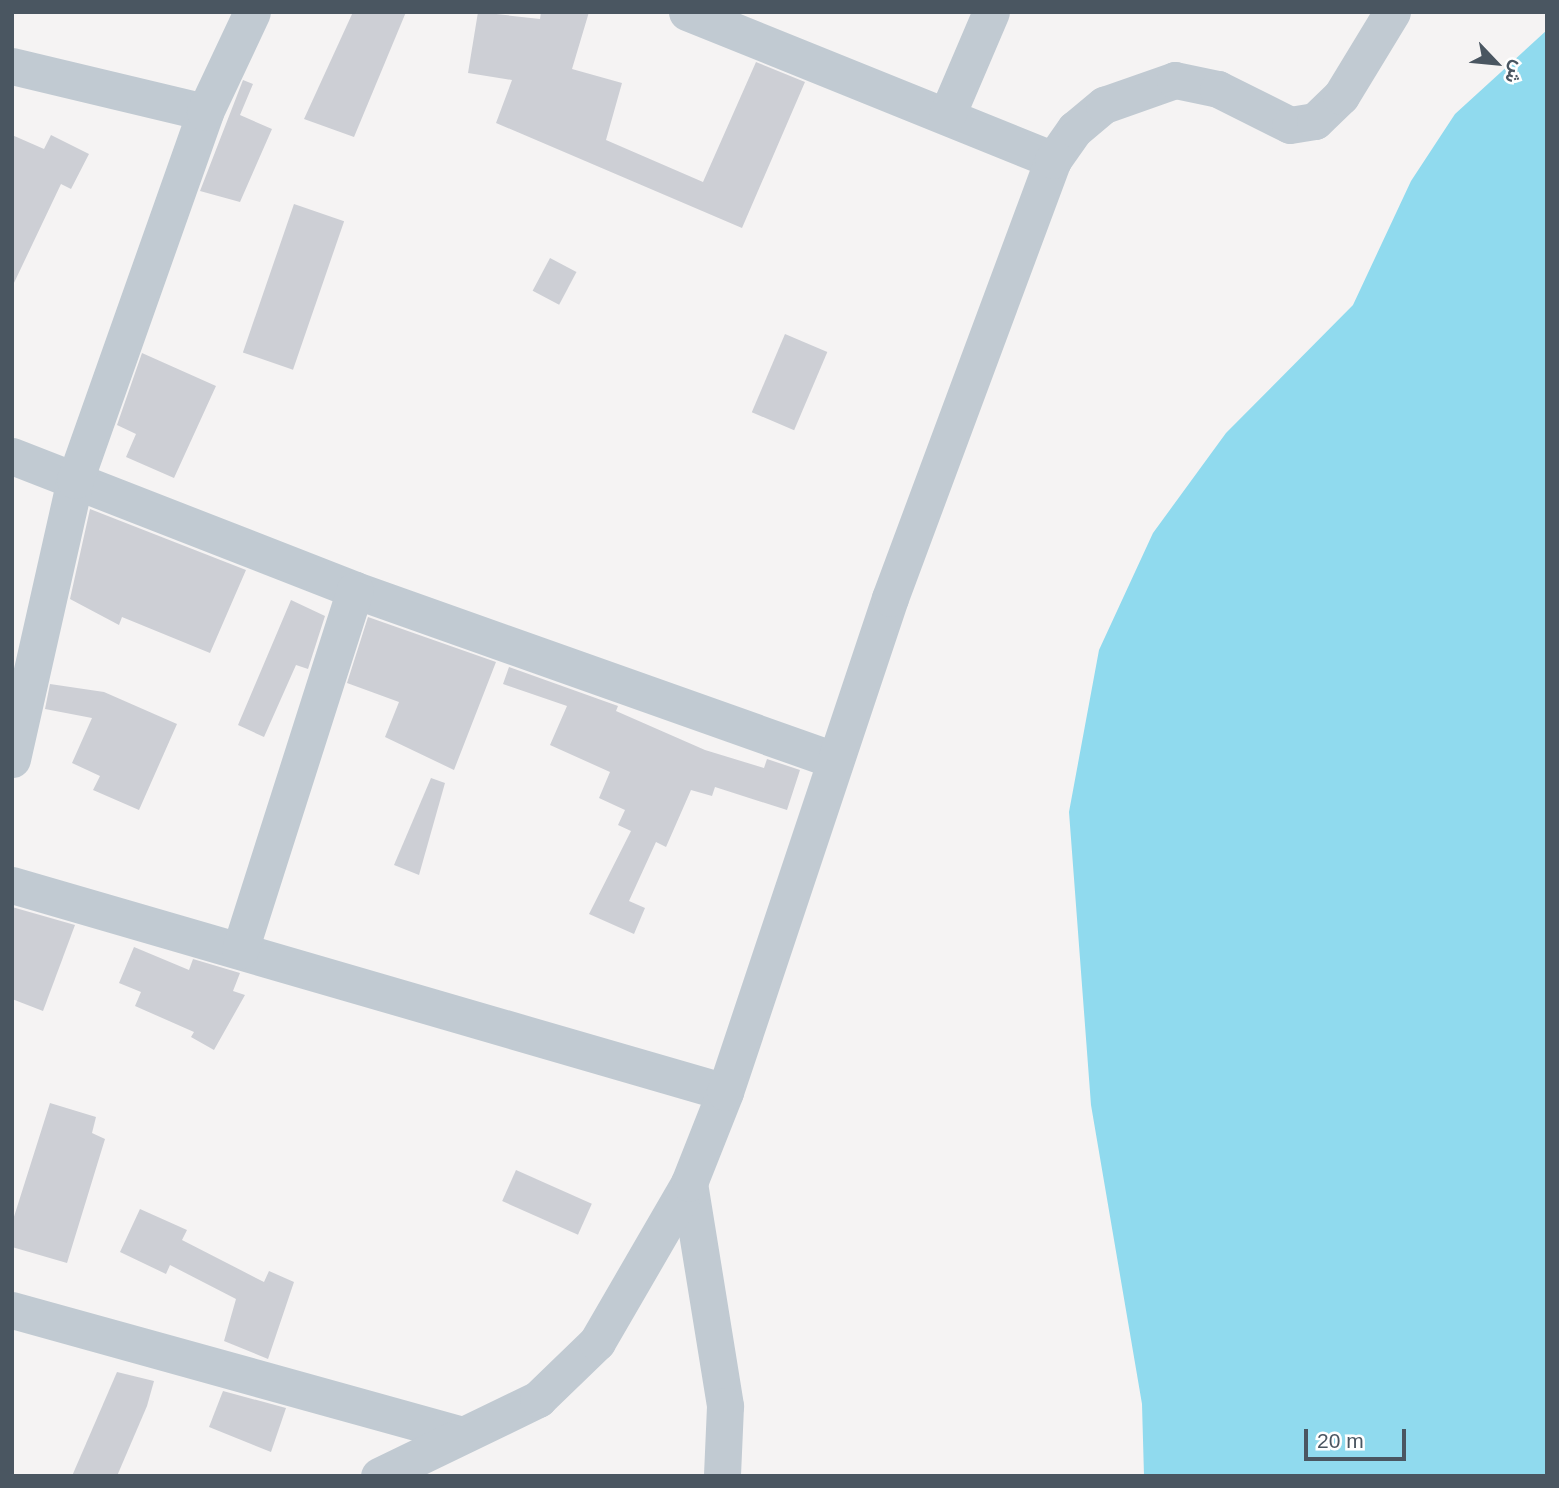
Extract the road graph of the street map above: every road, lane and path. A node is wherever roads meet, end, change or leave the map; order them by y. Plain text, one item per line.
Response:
1 (252, 12) edge
2 (687, 12) edge
3 (991, 12) edge
4 (1392, 12) edge
5 (12, 66) edge
6 (205, 111) junction
7 (947, 115) junction
8 (1053, 160) junction
9 (12, 456) edge
10 (75, 480) junction
11 (355, 590) junction
12 (12, 759) edge
13 (834, 760) junction
14 (12, 886) edge
15 (240, 950) junction
16 (725, 1092) junction
17 (689, 1182) junction
18 (12, 1310) edge
19 (458, 1434) junction
20 (379, 1476) edge
21 (722, 1476) edge

1 - 6 street
2 - 7 street
3 - 7 street
4 - 8 street
5 - 6 street
6 - 10 street
7 - 8 street
8 - 13 street
9 - 10 street
10 - 11 street
10 - 12 street
11 - 13 street
11 - 15 street
13 - 16 street
14 - 15 street
15 - 16 street
16 - 17 street
17 - 19 street
17 - 21 street
18 - 19 street
19 - 20 street

